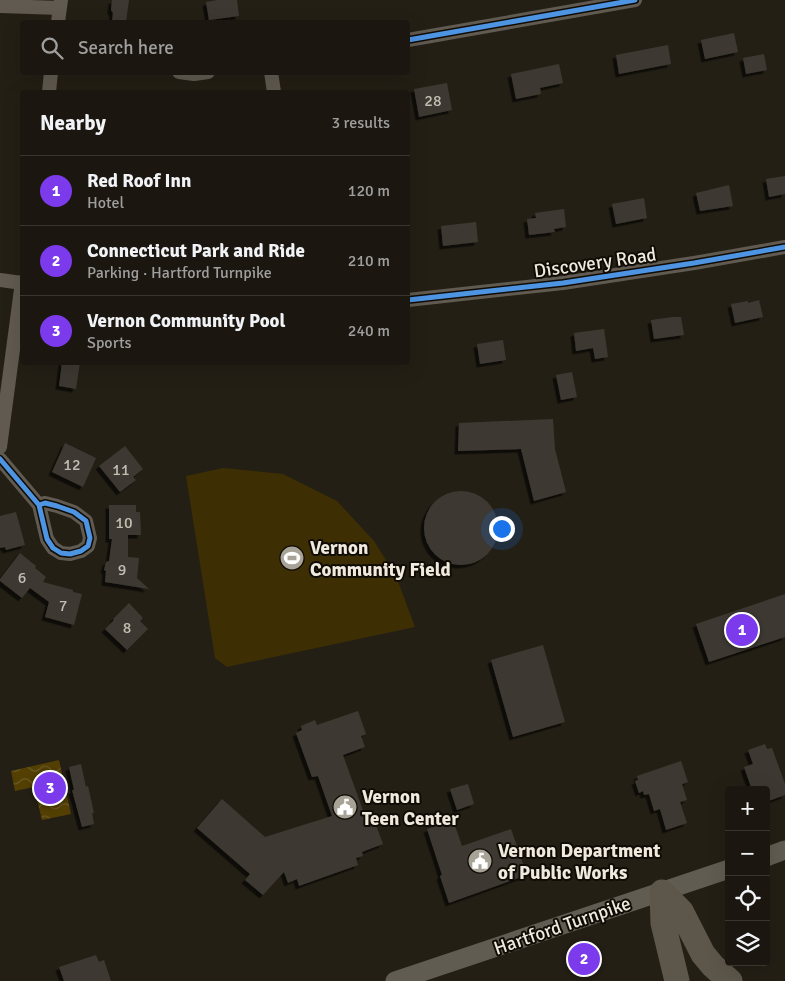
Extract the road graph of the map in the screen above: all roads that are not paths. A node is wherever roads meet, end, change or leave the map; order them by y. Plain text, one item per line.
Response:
1 (634, 0) edge
2 (61, 4) edge
3 (0, 6) edge
4 (58, 20) edge
5 (410, 40) edge
6 (51, 75) edge
7 (271, 75) edge
8 (48, 90) edge
9 (274, 90) edge
10 (785, 247) edge
11 (0, 280) edge
12 (20, 283) edge
13 (20, 298) edge
14 (410, 300) edge
15 (0, 447) edge
16 (0, 459) edge
17 (39, 505) dead end
18 (785, 850) edge
19 (770, 856) edge
20 (725, 870) edge
21 (662, 892) junction
22 (395, 981) edge
23 (677, 981) edge
24 (730, 981) edge

1 - 5 street
2 - 3 street
2 - 4 street
6 - 8 street
7 - 9 street
10 - 14 street, Discovery Road
11 - 12 street
13 - 15 street
16 - 17 street
18 - 19 main road
20 - 21 main road, Hartford Turnpike
21 - 22 main road, Hartford Turnpike
21 - 23 highway
21 - 24 highway

